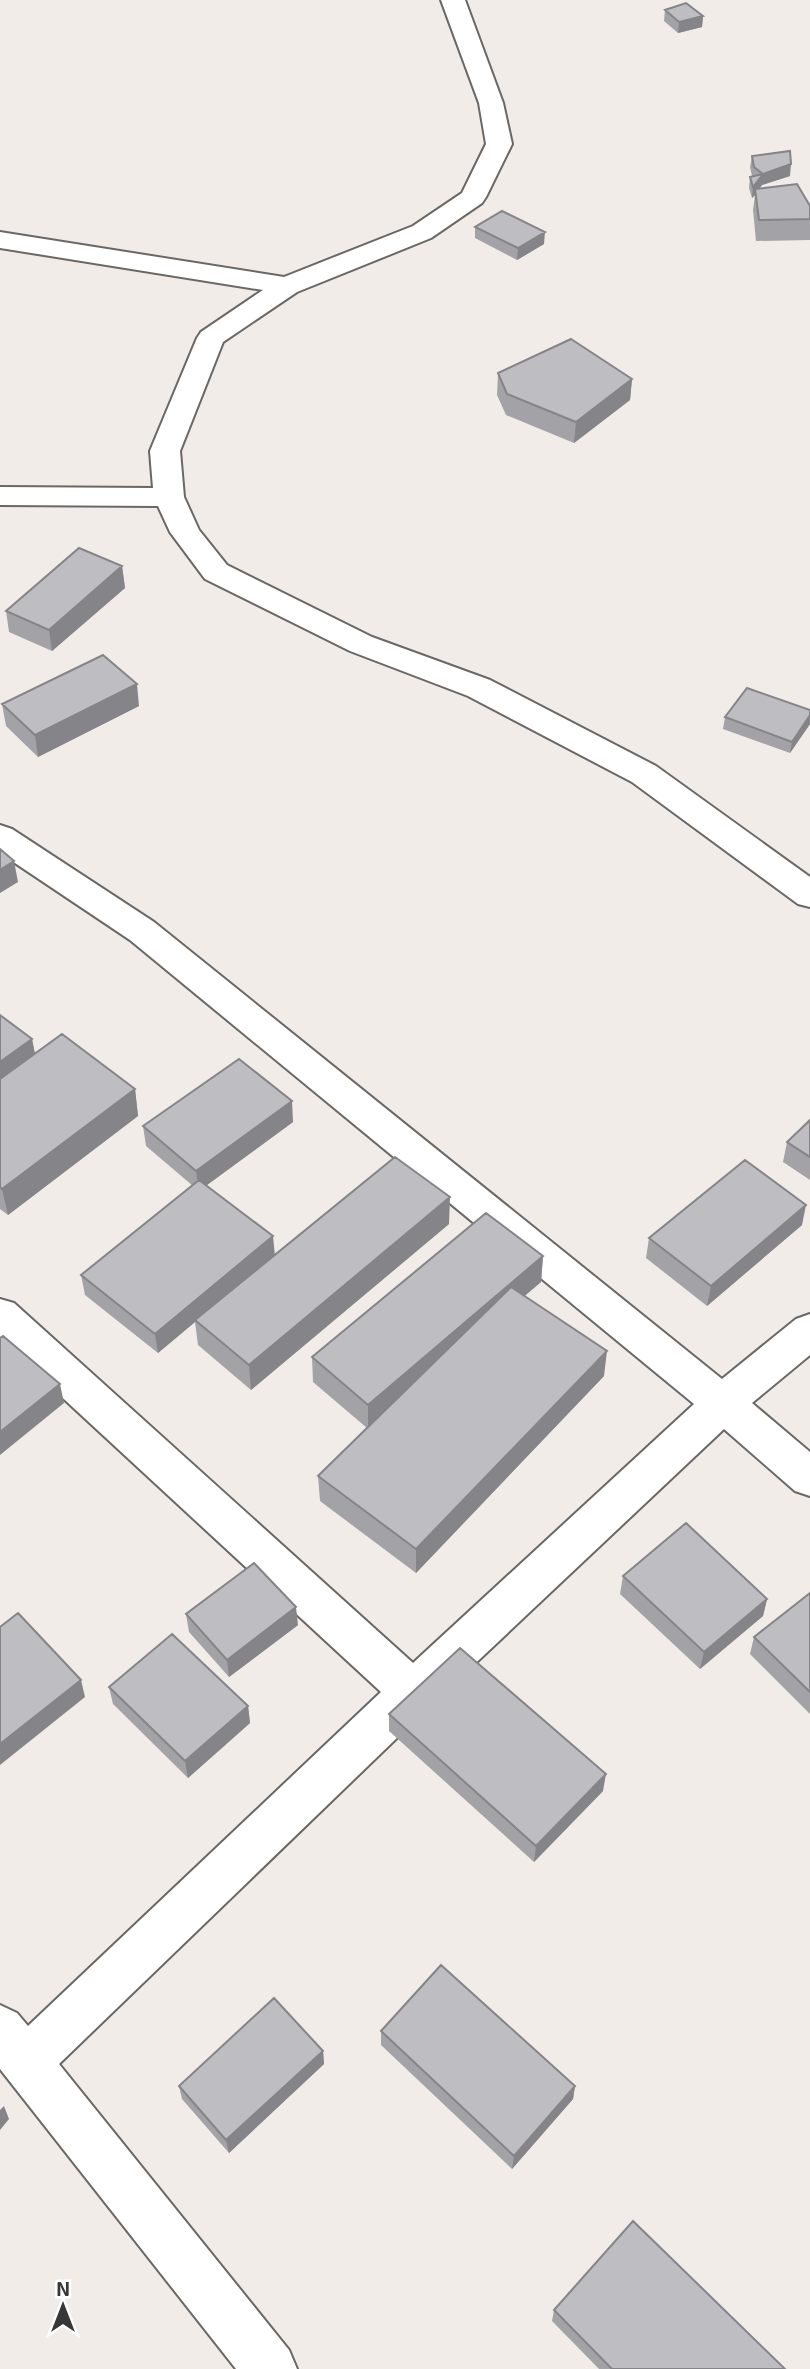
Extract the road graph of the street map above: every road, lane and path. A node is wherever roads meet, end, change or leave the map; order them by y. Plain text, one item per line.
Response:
1 (446, 1) edge
2 (0, 240) edge
3 (287, 286) junction
4 (0, 496) edge
5 (169, 498) junction
6 (0, 837) edge
7 (810, 895) edge
8 (0, 1315) edge
9 (810, 1331) edge
10 (723, 1403) junction
11 (810, 1478) edge
12 (413, 1692) junction
13 (13, 2045) edge
14 (270, 2369) edge

1 - 3 street
2 - 3 street
3 - 5 street
4 - 5 street
5 - 7 street
6 - 10 street
8 - 12 street
9 - 10 street
10 - 11 street
10 - 12 street
12 - 13 street
13 - 14 street

